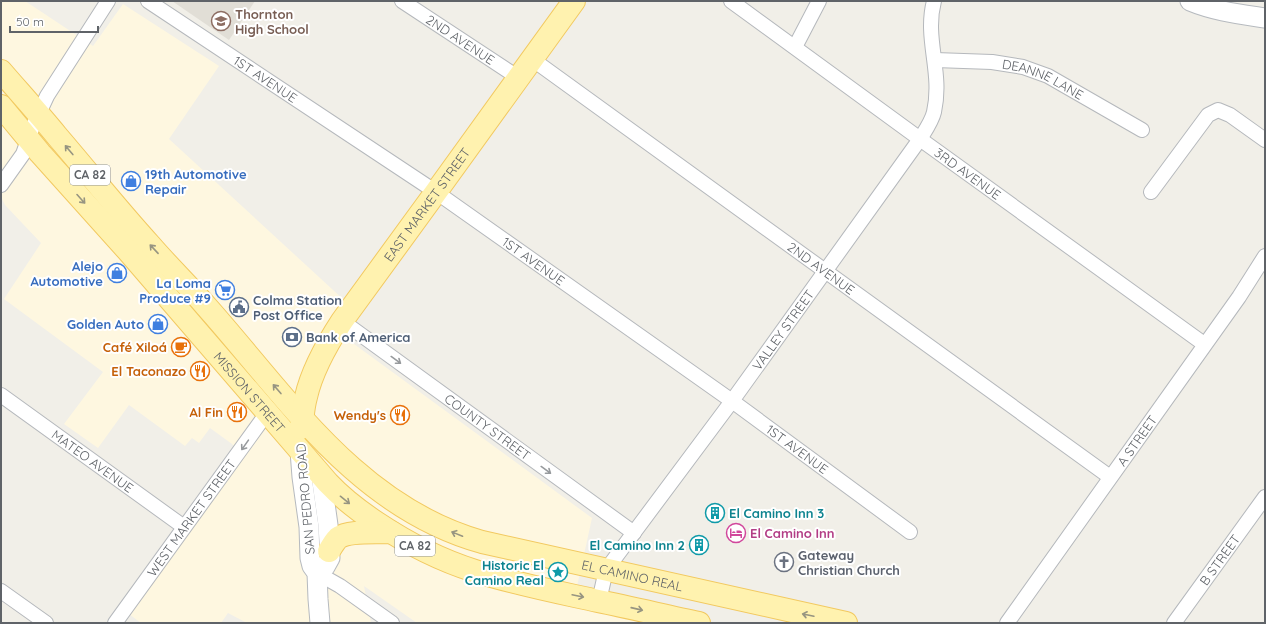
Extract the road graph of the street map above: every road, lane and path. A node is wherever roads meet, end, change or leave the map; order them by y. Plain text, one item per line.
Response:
1 (108, 1) edge
2 (148, 1) edge
3 (402, 1) edge
4 (574, 1) edge
5 (731, 1) edge
6 (819, 1) edge
7 (934, 1) edge
8 (1190, 1) edge
9 (1265, 18) edge
10 (795, 47) junction
11 (532, 59) junction
12 (935, 60) junction
13 (1, 72) edge
14 (518, 78) junction
15 (1, 106) edge
16 (33, 126) junction
17 (1142, 130) dead end
18 (920, 139) junction
19 (1265, 140) edge
20 (1, 185) edge
21 (436, 192) junction
22 (1151, 192) dead end
23 (1265, 256) edge
24 (825, 271) junction
25 (342, 321) junction
26 (1204, 344) junction
27 (1, 395) edge
28 (732, 401) junction
29 (267, 413) junction
30 (302, 418) junction
31 (300, 451) junction
32 (321, 475) junction
33 (1110, 477) junction
34 (1265, 497) edge
35 (184, 527) junction
36 (391, 532) junction
37 (910, 532) dead end
38 (634, 533) junction
39 (329, 551) junction
40 (606, 570) junction
41 (317, 573) junction
42 (1, 591) edge
43 (599, 601) junction
44 (118, 622) edge
45 (46, 623) edge
46 (320, 623) edge
47 (392, 623) edge
48 (699, 623) edge
49 (846, 623) edge
50 (1007, 623) edge
51 (1174, 623) edge

1 - 16 street
2 - 21 street, 1ST AVENUE
3 - 14 street, 2ND AVENUE
4 - 11 main road, EAST MARKET STREET
5 - 10 street, 3RD AVENUE
6 - 10 street
7 - 12 street, VALLEY STREET
8 - 9 main road
10 - 18 street, 3RD AVENUE
11 - 14 main road, EAST MARKET STREET
11 - 24 street, 2ND AVENUE
12 - 17 street, DEANNE LANE
12 - 18 street, VALLEY STREET
13 - 16 main road, MISSION STREET / CA 82
14 - 21 main road, EAST MARKET STREET
15 - 16 main road, MISSION STREET / CA 82
16 - 20 street
16 -> 29 main road, MISSION STREET / CA 82
30 -> 16 main road, MISSION STREET / CA 82
18 - 24 street, VALLEY STREET
18 - 26 street, 3RD AVENUE
19 - 22 street
21 - 25 main road, EAST MARKET STREET
21 - 28 street, 1ST AVENUE
23 - 26 street, A STREET
24 - 28 street, VALLEY STREET
24 - 33 street, 2ND AVENUE
25 - 30 main road, EAST MARKET STREET
25 -> 38 street, COUNTY STREET
26 - 33 street, A STREET
27 - 35 street, MATEO AVENUE
28 - 37 street, 1ST AVENUE
28 - 38 street, VALLEY STREET
29 - 31 main road, MISSION STREET / CA 82
29 -> 35 street, WEST MARKET STREET
30 - 31 main road, SAN PEDRO ROAD
30 - 32 main road, SAN PEDRO ROAD
40 -> 30 main road, EL CAMINO REAL / CA 82
31 - 32 main road, MISSION STREET / CA 82
31 - 41 main road, SAN PEDRO ROAD
32 -> 36 main road, MISSION STREET / CA 82
32 - 39 main road, SAN PEDRO ROAD
33 - 50 street, A STREET
34 - 51 street, B STREET
35 - 44 street, WEST MARKET STREET
36 - 39 main road
36 -> 43 main road, MISSION STREET / CA 82
38 - 40 street, VALLEY STREET
39 - 41 main road, SAN PEDRO ROAD
40 - 43 street, VALLEY STREET
49 -> 40 main road, EL CAMINO REAL / CA 82
41 - 46 main road, SAN PEDRO ROAD
41 - 47 street
42 - 45 street
43 -> 48 main road, CA 82

